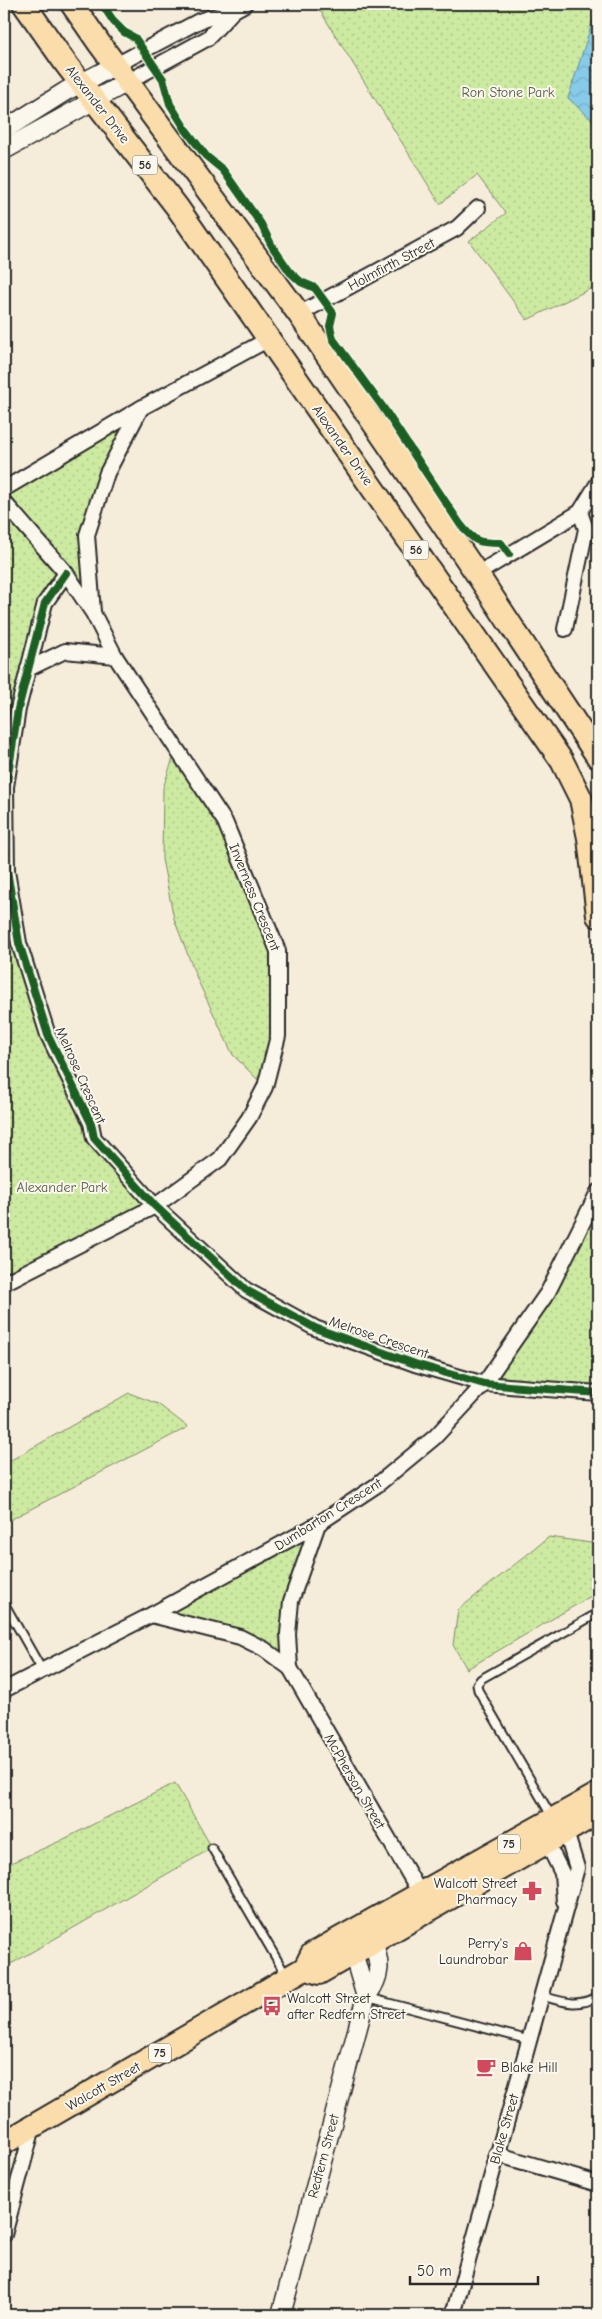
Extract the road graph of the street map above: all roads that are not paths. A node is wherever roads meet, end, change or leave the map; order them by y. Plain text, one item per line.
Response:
1 (24, 4) edge
2 (72, 4) edge
3 (240, 7) edge
4 (122, 73) junction
5 (88, 92) junction
6 (4, 130) edge
7 (4, 150) edge
8 (478, 208) dead end
9 (299, 314) junction
10 (269, 339) junction
11 (142, 408) junction
12 (598, 483) edge
13 (4, 489) edge
14 (4, 502) edge
15 (580, 512) junction
16 (66, 573) junction
17 (477, 574) junction
18 (93, 613) junction
19 (565, 629) dead end
20 (115, 656) junction
21 (28, 669) junction
22 (598, 757) edge
23 (598, 916) edge
24 (598, 1192) edge
25 (155, 1206) junction
26 (4, 1283) edge
27 (484, 1384) junction
28 (598, 1393) edge
29 (318, 1524) junction
30 (4, 1603) edge
31 (598, 1614) edge
32 (151, 1615) junction
33 (290, 1668) junction
34 (42, 1670) junction
35 (4, 1690) edge
36 (598, 1794) edge
37 (598, 1814) edge
38 (556, 1831) junction
39 (212, 1848) dead end
40 (420, 1893) junction
41 (565, 1915) junction
42 (370, 1932) junction
43 (350, 1944) junction
44 (296, 1973) junction
45 (542, 1996) junction
46 (598, 1996) edge
47 (366, 1997) junction
48 (530, 2040) junction
49 (33, 2127) junction
50 (4, 2144) edge
51 (496, 2154) junction
52 (598, 2184) edge
53 (4, 2235) edge
54 (281, 2315) edge
55 (453, 2315) edge

1 - 5 main road, Alexander Drive / 56
2 - 4 main road
3 - 4 street
3 - 4 street
4 - 5 street
4 - 9 main road
5 - 6 street
5 - 7 street
5 - 10 main road, Alexander Drive / 56
8 - 9 street, Holmfirth Street
9 - 17 main road
10 - 11 street
10 - 23 main road, Alexander Drive / 56
11 - 13 street
11 - 18 street
12 - 15 street
14 - 16 street, Inverness Crescent
15 - 17 street
15 - 19 street
16 - 18 street, Inverness Crescent
16 - 21 street, Melrose Crescent
17 - 22 main road
18 - 20 street, Inverness Crescent
20 - 21 street
20 - 25 street, Inverness Crescent
21 - 25 street, Melrose Crescent
24 - 27 street, Dumbarton Crescent
25 - 26 street, Inverness Crescent
25 - 27 street, Melrose Crescent
27 - 28 street, Melrose Crescent
27 - 29 street, Dumbarton Crescent
29 - 32 street, Dumbarton Crescent
29 - 33 street, McPherson Street
30 - 34 lane
31 - 38 lane
32 - 33 street, McPherson Street
32 - 34 street, Dumbarton Crescent
33 - 40 street, McPherson Street
34 - 35 street, Dumbarton Crescent
36 - 38 main road, 75
37 - 38 main road, 75
38 - 40 main road, 75
38 - 41 street, Blake Street
38 - 41 street, Blake Street
38 - 42 main road, 75
39 - 44 lane
40 - 42 main road, 75
41 - 45 street, Blake Street
42 - 43 main road, 75
42 - 47 street, Redfern Street
43 - 44 main road, 75
43 - 47 street
44 - 49 main road, Walcott Street / 75
45 - 46 lane
45 - 48 street, Blake Street
47 - 48 lane
47 - 54 street, Redfern Street
48 - 51 street, Blake Street
49 - 50 main road, Walcott Street / 75
49 - 53 street
51 - 52 street
51 - 55 street, Blake Street

